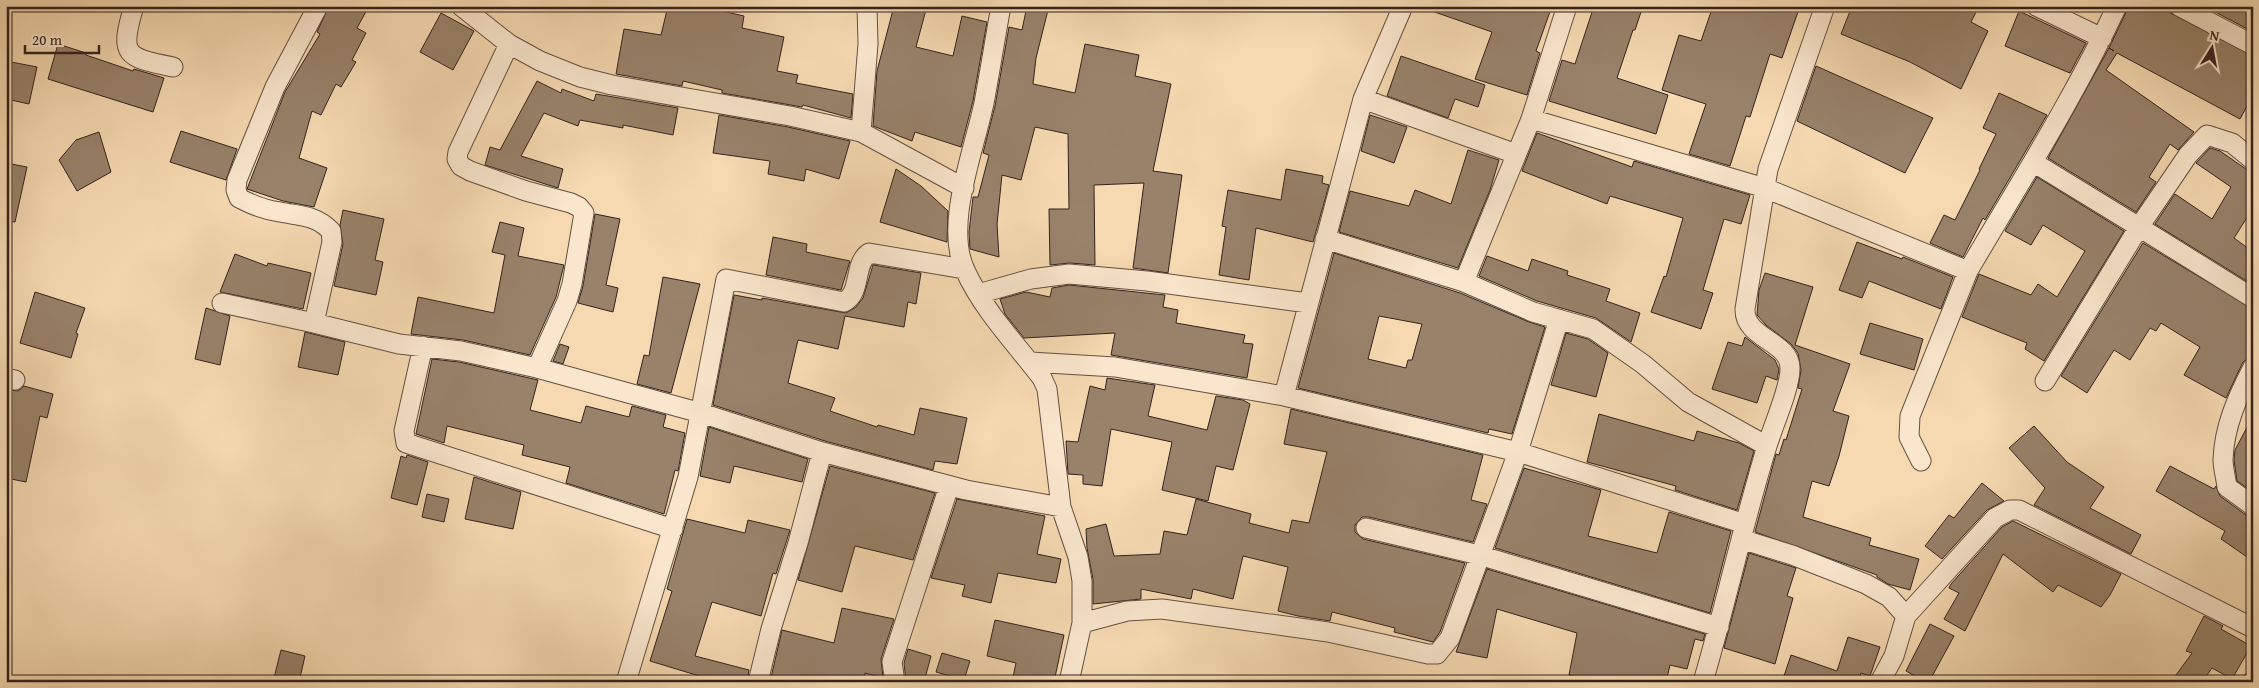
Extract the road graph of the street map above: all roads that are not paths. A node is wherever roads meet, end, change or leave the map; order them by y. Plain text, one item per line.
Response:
1 (134, 6) edge
2 (318, 6) edge
3 (461, 6) edge
4 (866, 6) edge
5 (1001, 6) edge
6 (1403, 6) edge
7 (1567, 6) edge
8 (1825, 6) edge
9 (2036, 6) edge
10 (2117, 6) edge
11 (2179, 6) edge
12 (2102, 38) junction
13 (508, 44) junction
14 (2253, 46) edge
15 (173, 67) dead end
16 (1363, 100) junction
17 (1531, 119) junction
18 (862, 132) junction
19 (1516, 154) junction
20 (2253, 160) edge
21 (2033, 162) junction
22 (964, 188) junction
23 (1765, 188) junction
24 (2139, 227) junction
25 (1325, 239) junction
26 (964, 269) junction
27 (1968, 271) junction
28 (1464, 282) junction
29 (978, 294) junction
30 (2253, 298) edge
31 (222, 303) dead end
32 (1308, 303) junction
33 (1559, 319) junction
34 (314, 323) junction
35 (423, 346) junction
36 (1030, 362) junction
37 (537, 368) junction
38 (2253, 368) edge
39 (2045, 380) dead end
40 (1284, 396) junction
41 (701, 413) junction
42 (1767, 446) junction
43 (822, 452) junction
44 (1518, 452) junction
45 (1921, 461) dead end
46 (949, 486) junction
47 (2253, 506) edge
48 (1061, 507) junction
49 (1366, 528) dead end
50 (672, 529) junction
51 (1743, 532) junction
52 (1479, 555) junction
53 (1906, 616) junction
54 (1082, 623) junction
55 (1719, 628) junction
56 (2253, 628) edge
57 (626, 682) edge
58 (758, 682) edge
59 (895, 682) edge
60 (1068, 682) edge
61 (1703, 682) edge
62 (1880, 682) edge

1 - 15 street
2 - 34 street
3 - 13 street
4 - 18 street
5 - 22 street
6 - 16 street
7 - 17 street
8 - 23 street
9 - 12 street
10 - 12 street
11 - 14 street
12 - 21 street
13 - 18 street
13 - 37 street
16 - 19 street
16 - 25 street
17 - 19 street
17 - 23 street
18 - 22 street
19 - 28 street
20 - 24 street
21 - 24 street
21 - 27 street
22 - 26 street
23 - 27 street
23 - 42 street
24 - 30 street
24 - 39 street
25 - 28 street
25 - 32 street
26 - 29 street
26 - 41 street
27 - 45 street
28 - 33 street
29 - 32 street
29 - 36 street
31 - 34 street
32 - 40 street
33 - 42 street
33 - 44 street
34 - 35 street
35 - 37 street
35 - 50 street
36 - 40 street
36 - 48 street
37 - 41 street
38 - 47 street
40 - 44 street
41 - 43 street
41 - 50 street
42 - 51 street
43 - 46 street
43 - 58 street
44 - 51 street
44 - 52 street
46 - 48 street
46 - 59 street
48 - 54 street
49 - 52 street
50 - 57 street
51 - 53 street
51 - 55 street
52 - 54 street
52 - 55 street
53 - 56 street
53 - 62 street
54 - 60 street
55 - 61 street

